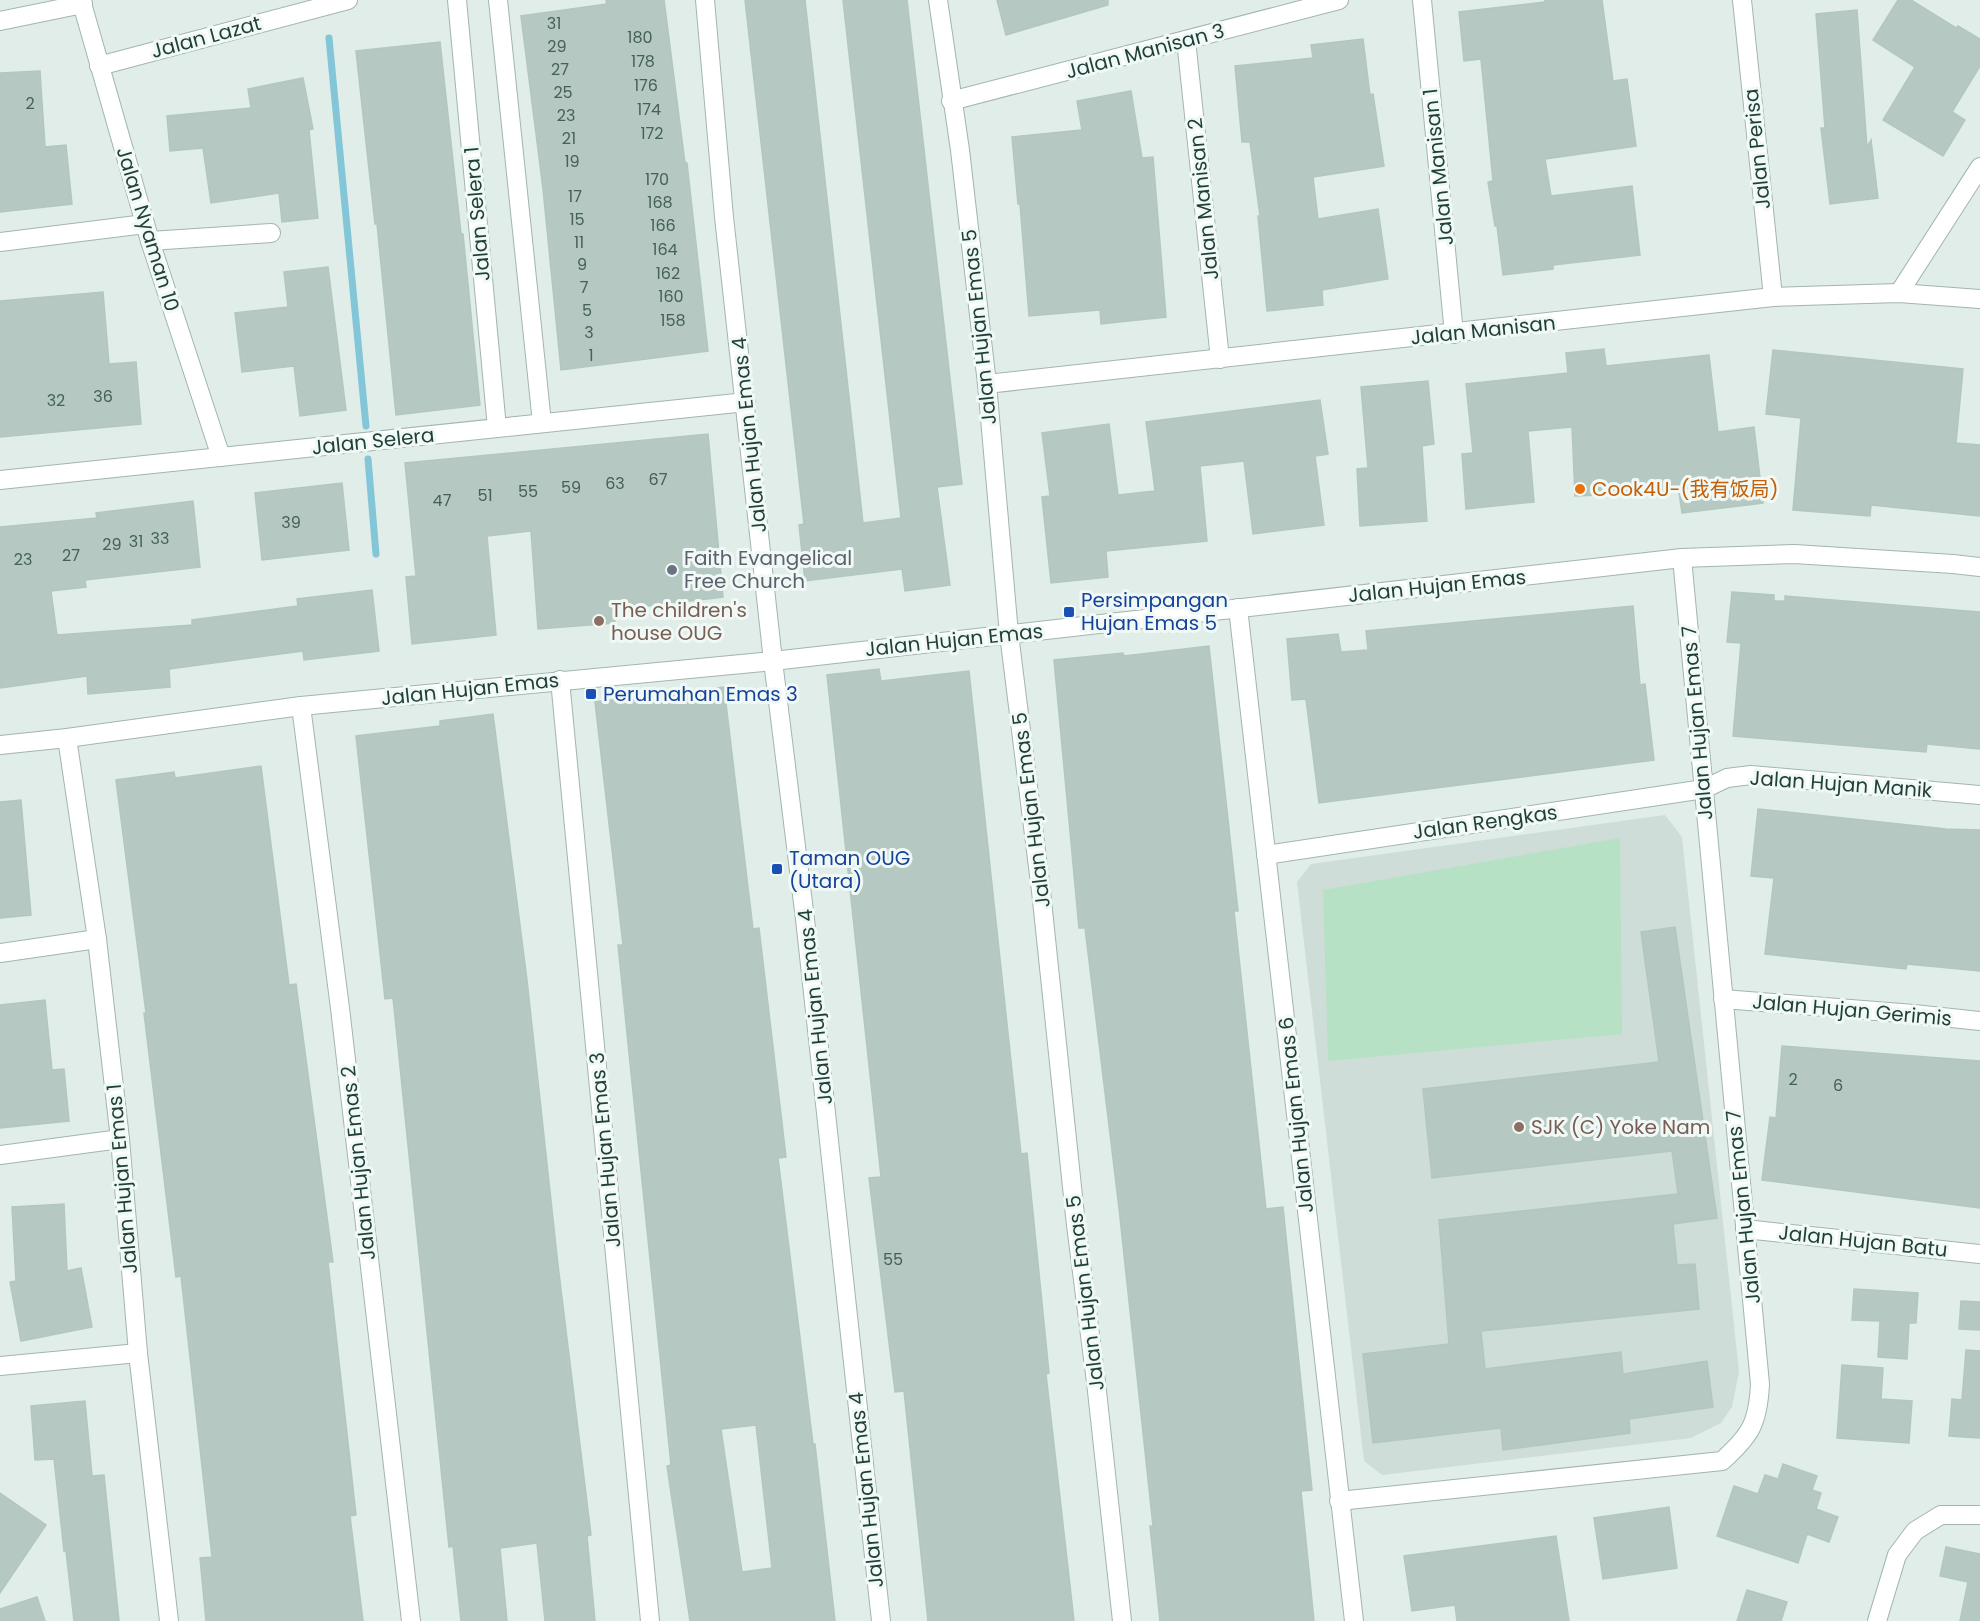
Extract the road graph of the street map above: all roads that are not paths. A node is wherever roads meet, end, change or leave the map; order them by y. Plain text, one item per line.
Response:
1 (457, 0) edge
2 (498, 0) edge
3 (705, 0) edge
4 (938, 0) edge
5 (1339, 0) edge
6 (1422, 0) edge
7 (1742, 0) edge
8 (338, 1) edge
9 (82, 2) edge
10 (0, 21) edge
11 (1186, 40) junction
12 (99, 66) junction
13 (951, 101) junction
14 (1980, 167) edge
15 (148, 233) junction
16 (271, 233) dead end
17 (0, 242) edge
18 (1899, 293) junction
19 (1773, 297) junction
20 (1980, 299) edge
21 (1454, 334) junction
22 (1220, 359) junction
23 (987, 384) junction
24 (746, 402) junction
25 (542, 423) junction
26 (497, 428) junction
27 (221, 457) junction
28 (0, 480) edge
29 (1682, 558) junction
30 (1980, 567) edge
31 (1239, 608) junction
32 (1009, 634) junction
33 (773, 661) junction
34 (560, 680) junction
35 (301, 706) junction
36 (67, 738) junction
37 (0, 744) edge
38 (1704, 789) junction
39 (1980, 795) edge
40 (1266, 855) junction
41 (97, 939) junction
42 (0, 953) edge
43 (1723, 999) junction
44 (1980, 1021) edge
45 (120, 1139) junction
46 (0, 1155) edge
47 (1745, 1229) junction
48 (1980, 1254) edge
49 (138, 1353) junction
50 (0, 1366) edge
51 (1340, 1501) junction
52 (1980, 1515) edge
53 (169, 1621) edge
54 (411, 1621) edge
55 (650, 1621) edge
56 (881, 1621) edge
57 (1122, 1621) edge
58 (1354, 1621) edge
59 (1877, 1621) edge

1 - 26 street, Jalan Selera 1
2 - 25 street
3 - 24 street, Jalan Hujan Emas 4
4 - 13 street, Jalan Hujan Emas 5
5 - 11 street, Jalan Manisan 3
6 - 21 street, Jalan Manisan 1
7 - 19 street, Jalan Perisa
8 - 12 street, Jalan Lazat
9 - 10 street
9 - 12 street, Jalan Nyaman 10
11 - 13 street, Jalan Manisan 3
11 - 22 street, Jalan Manisan 2
12 - 15 street, Jalan Nyaman 10
13 - 23 street, Jalan Hujan Emas 5
14 - 18 street
15 - 16 street
15 - 17 street
15 - 27 street, Jalan Nyaman 10
18 - 19 street, Jalan Manisan
18 - 20 street, Jalan Manisan
19 - 21 street, Jalan Manisan
21 - 22 street, Jalan Manisan
22 - 23 street, Jalan Manisan
23 - 32 street, Jalan Hujan Emas 5
24 - 25 street, Jalan Selera
24 - 33 street, Jalan Hujan Emas 4
25 - 26 street, Jalan Selera
26 - 27 street, Jalan Selera
27 - 28 street, Jalan Selera
29 - 30 street, Jalan Hujan Emas
29 - 31 street, Jalan Hujan Emas
29 - 38 street, Jalan Hujan Emas 7
31 - 32 street, Jalan Hujan Emas
31 - 40 street, Jalan Hujan Emas 6
32 - 33 street, Jalan Hujan Emas
32 - 57 street, Jalan Hujan Emas 5
33 - 34 street, Jalan Hujan Emas
33 - 56 street, Jalan Hujan Emas 4
34 - 35 street, Jalan Hujan Emas
34 - 55 street, Jalan Hujan Emas 3
35 - 36 street, Jalan Hujan Emas
35 - 54 street, Jalan Hujan Emas 2
36 - 37 street, Jalan Hujan Emas
36 - 41 street, Jalan Hujan Emas 1
38 - 39 street, Jalan Hujan Manik
38 - 40 street, Jalan Rengkas
38 - 43 street, Jalan Hujan Emas 7
40 - 51 street, Jalan Hujan Emas 6
41 - 42 street
41 - 45 street, Jalan Hujan Emas 1
43 - 44 street, Jalan Hujan Gerimis
43 - 47 street, Jalan Hujan Emas 7
45 - 46 street
45 - 49 street, Jalan Hujan Emas 1
47 - 48 street, Jalan Hujan Batu
47 - 51 street, Jalan Hujan Emas 7
49 - 50 street
49 - 53 street, Jalan Hujan Emas 1
51 - 58 street, Jalan Hujan Emas 6
52 - 59 street

